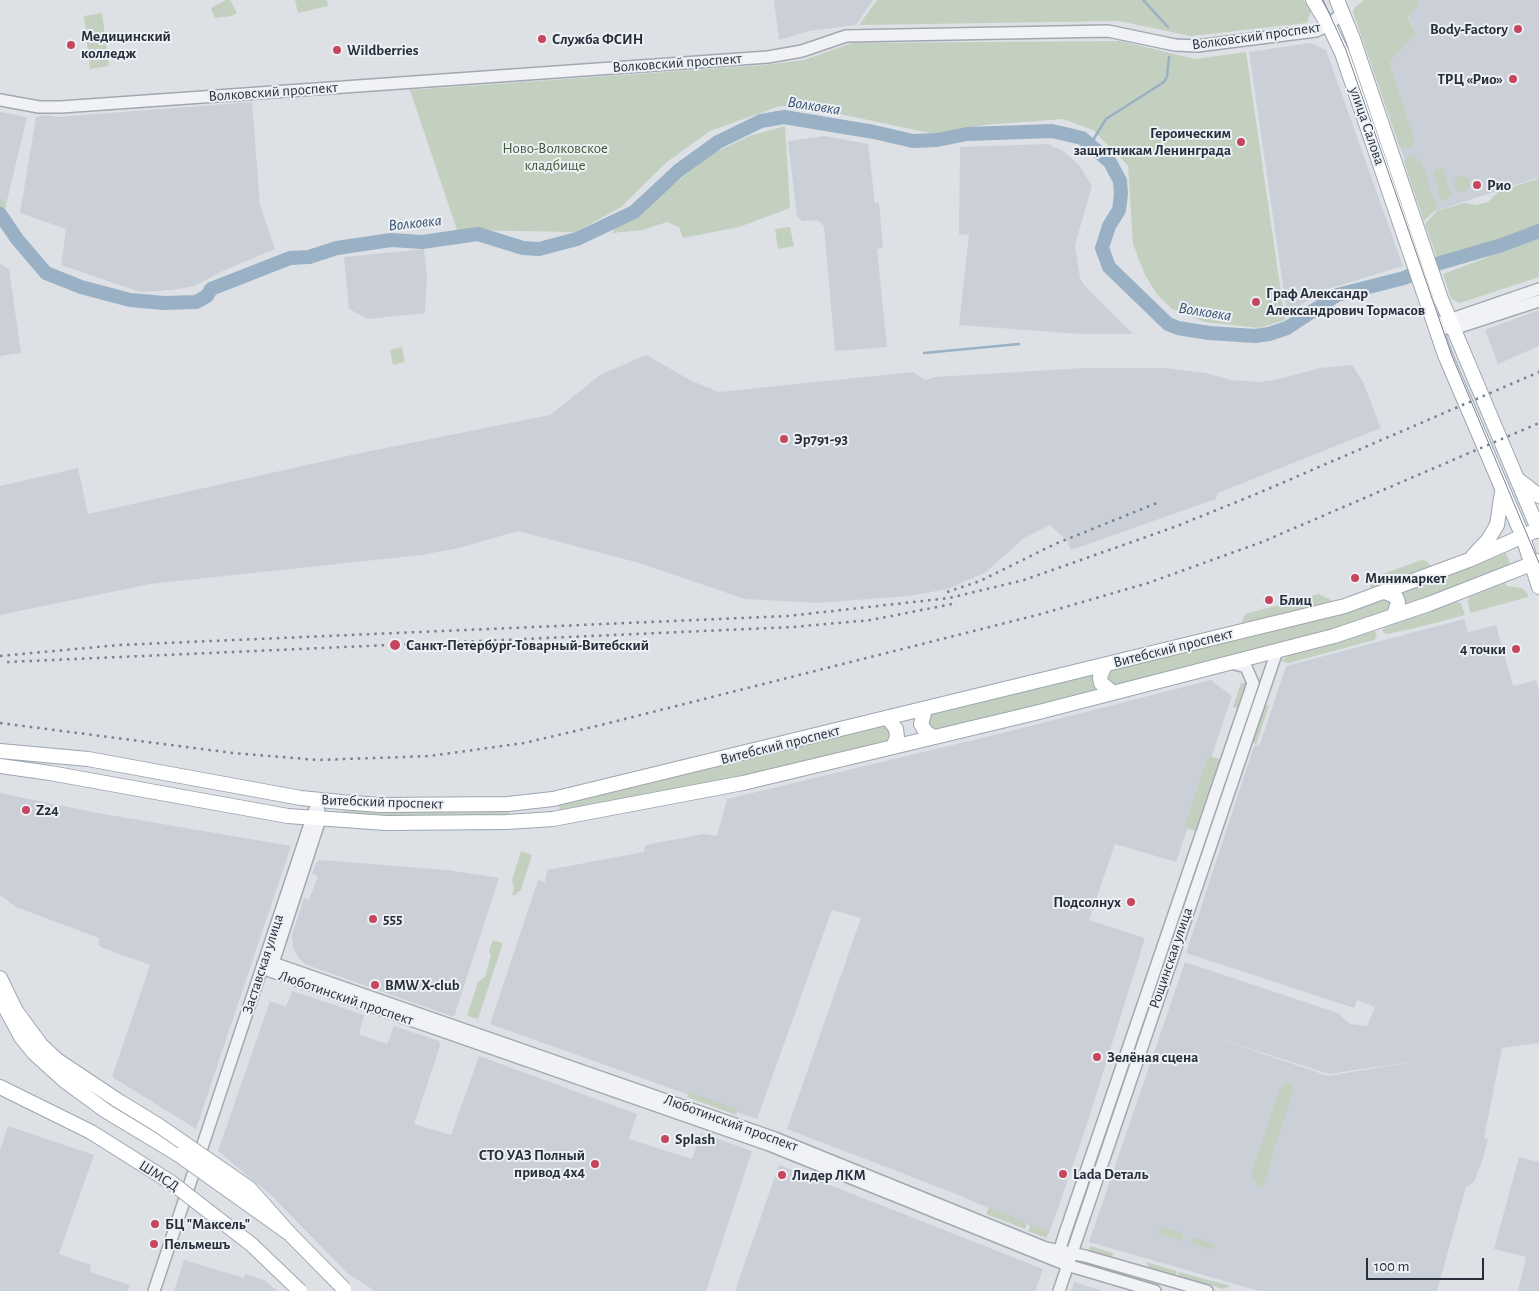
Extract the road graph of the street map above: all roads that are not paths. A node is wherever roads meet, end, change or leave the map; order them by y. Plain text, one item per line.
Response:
1 (1312, 0) edge
2 (1340, 6) edge
3 (1329, 25) junction
4 (0, 100) edge
5 (1539, 289) edge
6 (1539, 301) edge
7 (1451, 324) junction
8 (1434, 325) junction
9 (1518, 479) junction
10 (1502, 488) junction
11 (1539, 496) edge
12 (1539, 530) edge
13 (1523, 537) junction
14 (1469, 560) junction
15 (1535, 562) edge
16 (1539, 587) edge
17 (1385, 592) junction
18 (1394, 616) junction
19 (1277, 651) junction
20 (1231, 663) junction
21 (1105, 665) junction
22 (1113, 693) junction
23 (925, 710) junction
24 (888, 718) junction
25 (933, 737) junction
26 (893, 747) junction
27 (0, 751) edge
28 (0, 766) edge
29 (50, 772) junction
30 (0, 774) edge
31 (318, 800) junction
32 (508, 804) junction
33 (316, 819) junction
34 (507, 822) junction
35 (268, 964) junction
36 (0, 978) edge
37 (0, 998) edge
38 (0, 1087) edge
39 (290, 1234) junction
40 (1066, 1250) junction
41 (1067, 1265) junction
42 (154, 1291) edge
43 (300, 1291) edge
44 (346, 1291) edge
45 (1058, 1291) edge
46 (1155, 1291) edge
47 (1207, 1291) edge

1 - 3 main road, улица Салова
2 - 3 street, Волковский проспект
2 - 7 main road, улица Салова
3 - 4 street, Волковский проспект
3 - 8 main road, улица Салова
5 - 7 street
6 - 7 street
7 - 8 street
7 - 9 main road
8 - 10 main road
9 - 11 main road
9 - 12 main road
10 - 13 main road
10 - 14 main road
12 - 13 main road, Витебский проспект
13 - 14 main road, Витебский проспект
13 - 15 main road
14 - 17 main road, Витебский проспект
15 - 16 main road
15 - 18 main road, Витебский проспект
17 - 18 main road
17 - 21 main road, Витебский проспект
18 - 19 main road, Витебский проспект
19 - 20 main road, Витебский проспект
19 - 40 street, Рощинская улица
20 - 22 main road, Витебский проспект
20 - 40 street, Рощинская улица
21 - 22 main road
21 - 23 main road, Витебский проспект
22 - 25 main road, Витебский проспект
23 - 24 main road, Витебский проспект
23 - 25 main road
24 - 26 main road
24 - 32 main road, Витебский проспект
25 - 26 main road, Витебский проспект
26 - 34 main road, Витебский проспект
27 - 31 main road, Витебский проспект
28 - 29 main road, Витебский проспект
29 - 30 main road
29 - 33 main road, Витебский проспект
31 - 32 main road, Витебский проспект
31 - 33 street, Заставская улица
32 - 34 main road
33 - 34 main road, Витебский проспект
33 - 35 street, Заставская улица
35 - 40 street, Люботинский проспект
35 - 41 street, Люботинский проспект
35 - 42 street, Заставская улица
36 - 39 main road, bridge
37 - 39 main road, ШМСД, bridge
38 - 43 main road, ШМСД, bridge
39 - 44 main road, ШМСД, bridge
40 - 41 street, Рощинская улица
40 - 47 street, Люботинский проспект
41 - 45 street, Рощинская улица
41 - 46 street, Люботинский проспект

